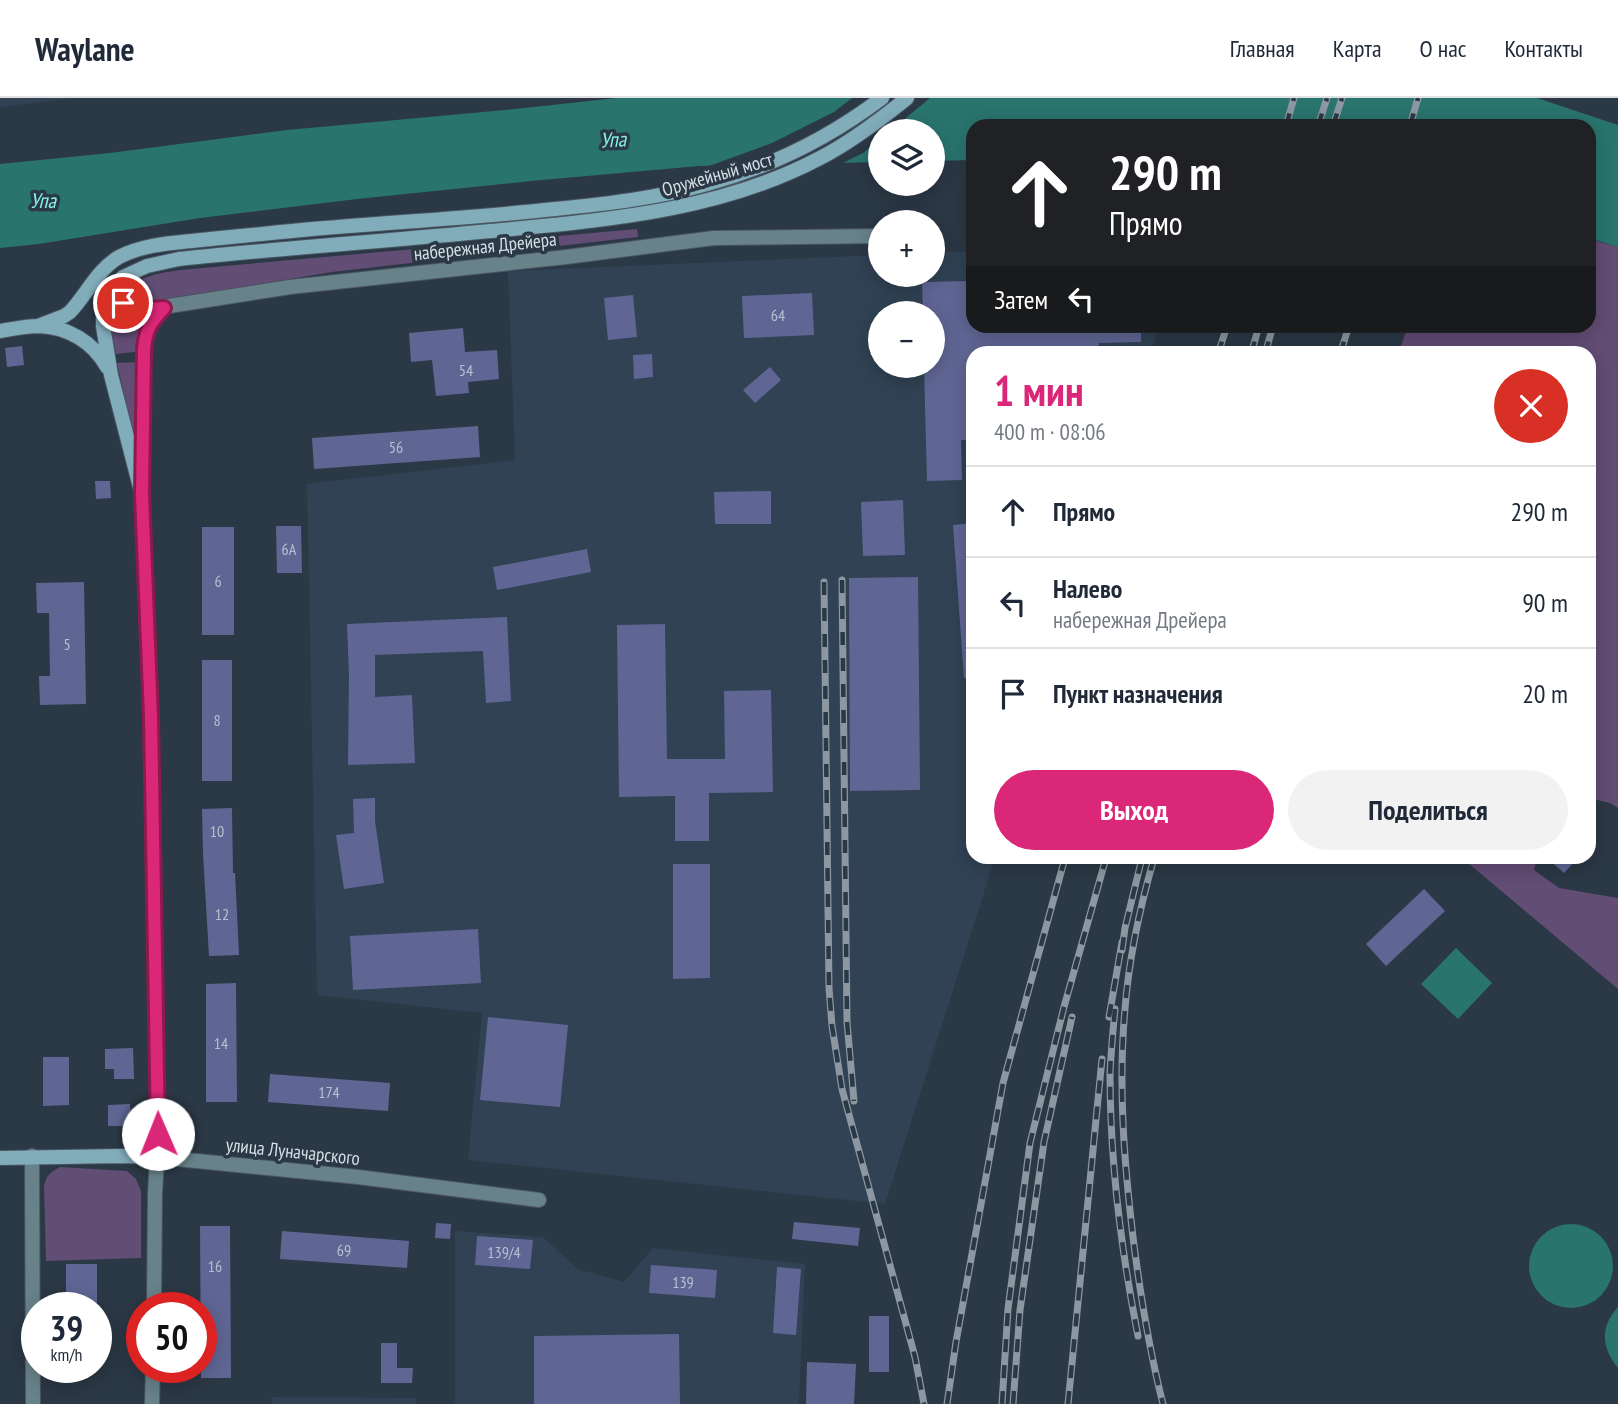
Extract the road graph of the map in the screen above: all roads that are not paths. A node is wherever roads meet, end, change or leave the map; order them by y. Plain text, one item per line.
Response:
1 (882, 98) edge
2 (907, 98) edge
3 (868, 236) edge
4 (123, 277) junction
5 (164, 308) junction
6 (38, 326) junction
7 (0, 331) edge
8 (111, 375) junction
9 (142, 495) junction
10 (32, 1156) junction
11 (157, 1157) junction
12 (0, 1158) edge
13 (539, 1200) dead end
14 (154, 1292) edge
15 (153, 1383) edge
16 (33, 1404) edge
17 (152, 1404) edge

1 - 6 main road, Оружейный мост
2 - 4 main road, Оружейный мост
3 - 5 street, набережная Дрейера
4 - 5 street, набережная Дрейера
4 - 8 main road
5 - 9 street
6 - 7 main road
6 - 8 main road
8 - 9 main road
9 - 11 main road
10 - 11 main road, улица Луначарского
10 - 12 main road, улица Луначарского
10 - 16 street
11 - 13 street, улица Луначарского
11 - 14 street
15 - 17 street

